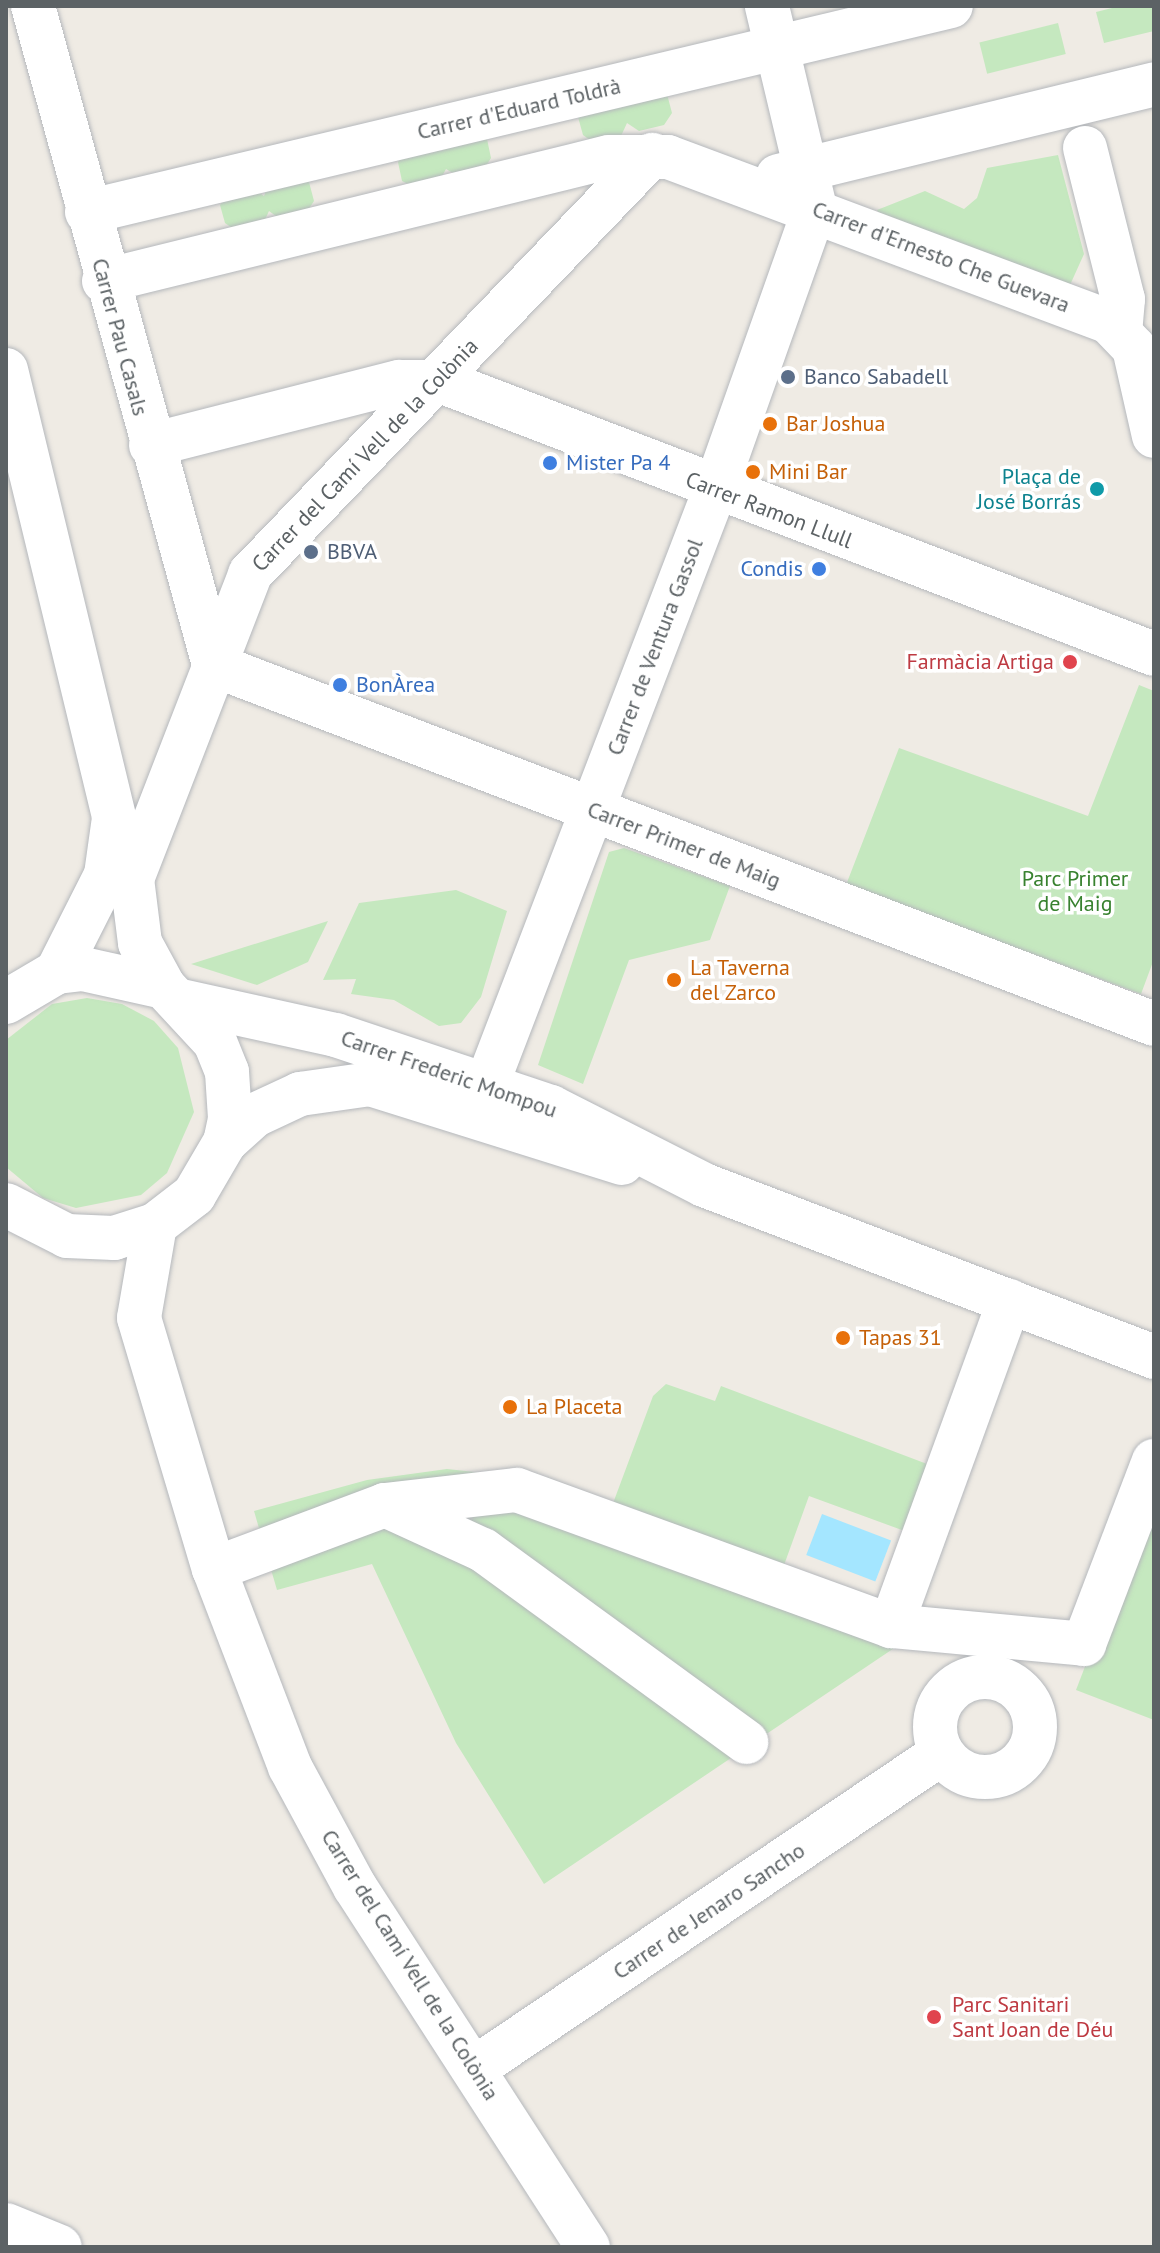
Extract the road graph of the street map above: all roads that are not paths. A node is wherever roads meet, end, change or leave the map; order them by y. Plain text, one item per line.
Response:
1 (33, 6) edge
2 (767, 6) edge
3 (951, 6) edge
4 (778, 47) junction
5 (1154, 84) edge
6 (1076, 150) dead end
7 (652, 155) junction
8 (812, 189) junction
9 (87, 212) junction
10 (104, 281) junction
11 (1106, 324) junction
12 (6, 370) edge
13 (434, 382) junction
14 (1154, 436) edge
15 (151, 445) junction
16 (715, 490) junction
17 (1154, 654) edge
18 (214, 665) junction
19 (109, 791) junction
20 (162, 797) junction
21 (592, 810) junction
22 (57, 972) junction
23 (172, 994) junction
24 (6, 1002) edge
25 (1154, 1024) edge
26 (487, 1084) junction
27 (225, 1142) junction
28 (704, 1185) junction
29 (6, 1205) edge
30 (155, 1225) junction
31 (82, 1237) junction
32 (1009, 1301) junction
33 (139, 1318) junction
34 (1154, 1357) edge
35 (1154, 1461) edge
36 (385, 1505) junction
37 (214, 1569) junction
38 (891, 1626) junction
39 (746, 1742) dead end
40 (942, 1753) dead end
41 (475, 2068) junction
42 (6, 2225) edge
43 (592, 2243) edge
44 (60, 2247) edge

1 - 9 street, Carrer Pau Casals
2 - 4 street
3 - 4 street, Carrer d'Eduard Toldrà
4 - 8 street
4 - 9 street, Carrer d'Eduard Toldrà
5 - 8 street
6 - 11 street
7 - 8 street, Carrer d'Ernesto Che Guevara
7 - 10 street
7 - 13 street, Carrer del Camí Vell de la Colònia
8 - 11 street, Carrer d'Ernesto Che Guevara
8 - 16 street, Carrer de Ventura Gassol
9 - 10 street, Carrer Pau Casals
10 - 15 street, Carrer Pau Casals
11 - 14 street
12 - 19 street
13 - 15 street, Carrer Ramon Llull
13 - 16 street, Carrer Ramon Llull
13 - 18 street, Carrer del Camí Vell de la Colònia
15 - 18 street, Carrer Pau Casals
16 - 17 street, Carrer Ramon Llull
16 - 21 street, Carrer de Ventura Gassol
18 - 20 street, Carrer del Camí Vell de la Colònia
18 - 21 street, Carrer Primer de Maig
19 - 20 street
19 - 22 street
20 - 23 street, Carrer del Camí Vell de la Colònia
21 - 25 street, Carrer Primer de Maig
21 - 26 street, Carrer de Ventura Gassol
22 - 23 street, Carrer Frederic Mompou
22 - 24 street
23 - 26 street, Carrer Frederic Mompou
23 - 27 street, Carrer del Camí Vell de la Colònia
26 - 28 street, Carrer Frederic Mompou
27 - 28 street, Carrer Frederic Mompou
27 - 30 street
28 - 32 street, Carrer Frederic Mompou
29 - 31 street
30 - 31 street
30 - 33 street, Carrer del Camí Vell de la Colònia
31 - 33 street
32 - 34 street, Carrer Frederic Mompou
32 - 38 street
33 - 37 street, Carrer del Camí Vell de la Colònia
35 - 38 street
36 - 37 street
36 - 38 street
36 - 39 street
37 - 41 street, Carrer del Camí Vell de la Colònia
40 - 41 street, Carrer de Jenaro Sancho
41 - 43 street, Carrer del Camí Vell de la Colònia
42 - 44 street

